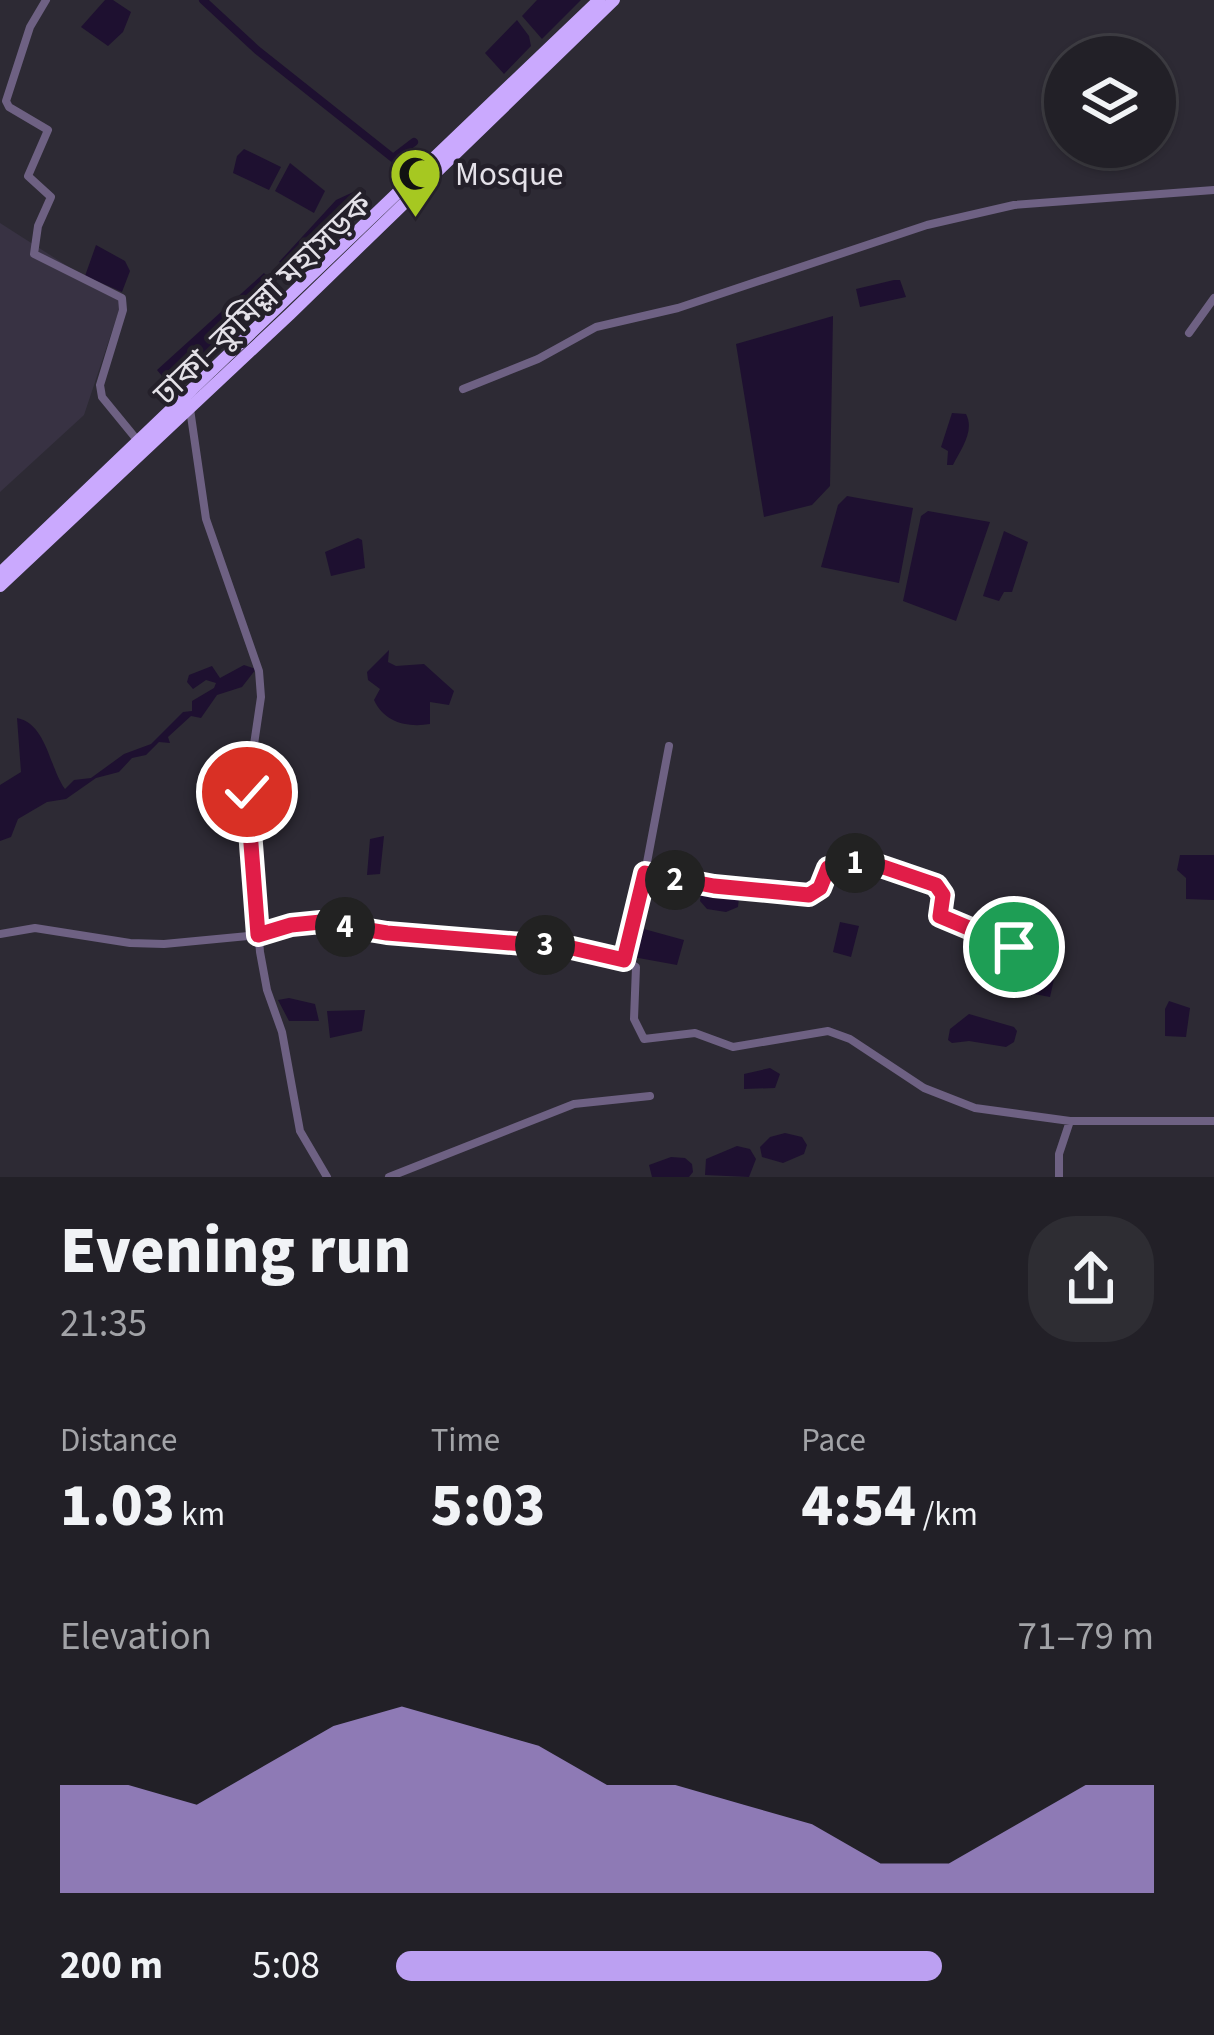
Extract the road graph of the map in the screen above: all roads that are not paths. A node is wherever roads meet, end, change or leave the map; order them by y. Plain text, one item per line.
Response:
1 (46, 0) edge
2 (599, 0) edge
3 (614, 0) edge
4 (1214, 190) edge
5 (1214, 298) edge
6 (1189, 333) dead end
7 (463, 389) dead end
8 (189, 407) junction
9 (138, 441) junction
10 (0, 573) edge
11 (0, 586) edge
12 (669, 746) dead end
13 (645, 873) junction
14 (0, 934) edge
15 (258, 935) junction
16 (1022, 949) dead end
17 (624, 960) junction
18 (650, 1096) dead end
19 (1070, 1121) junction
20 (1214, 1121) edge
21 (327, 1177) edge
22 (389, 1177) edge
23 (1059, 1177) edge

1 - 9 street
2 - 9 highway, ঢাকা–কুমিল্লা মহাসড়ক
3 - 8 highway, ঢাকা–কুমিল্লা মহাসড়ক
4 - 7 street
5 - 6 street
8 - 11 highway, ঢাকা–কুমিল্লা মহাসড়ক
8 - 15 street
9 - 10 highway, ঢাকা–কুমিল্লা মহাসড়ক
12 - 13 street
13 - 16 street
13 - 17 street
14 - 15 street
15 - 17 street
15 - 21 street
17 - 19 street
18 - 22 street
19 - 20 street
19 - 23 street

